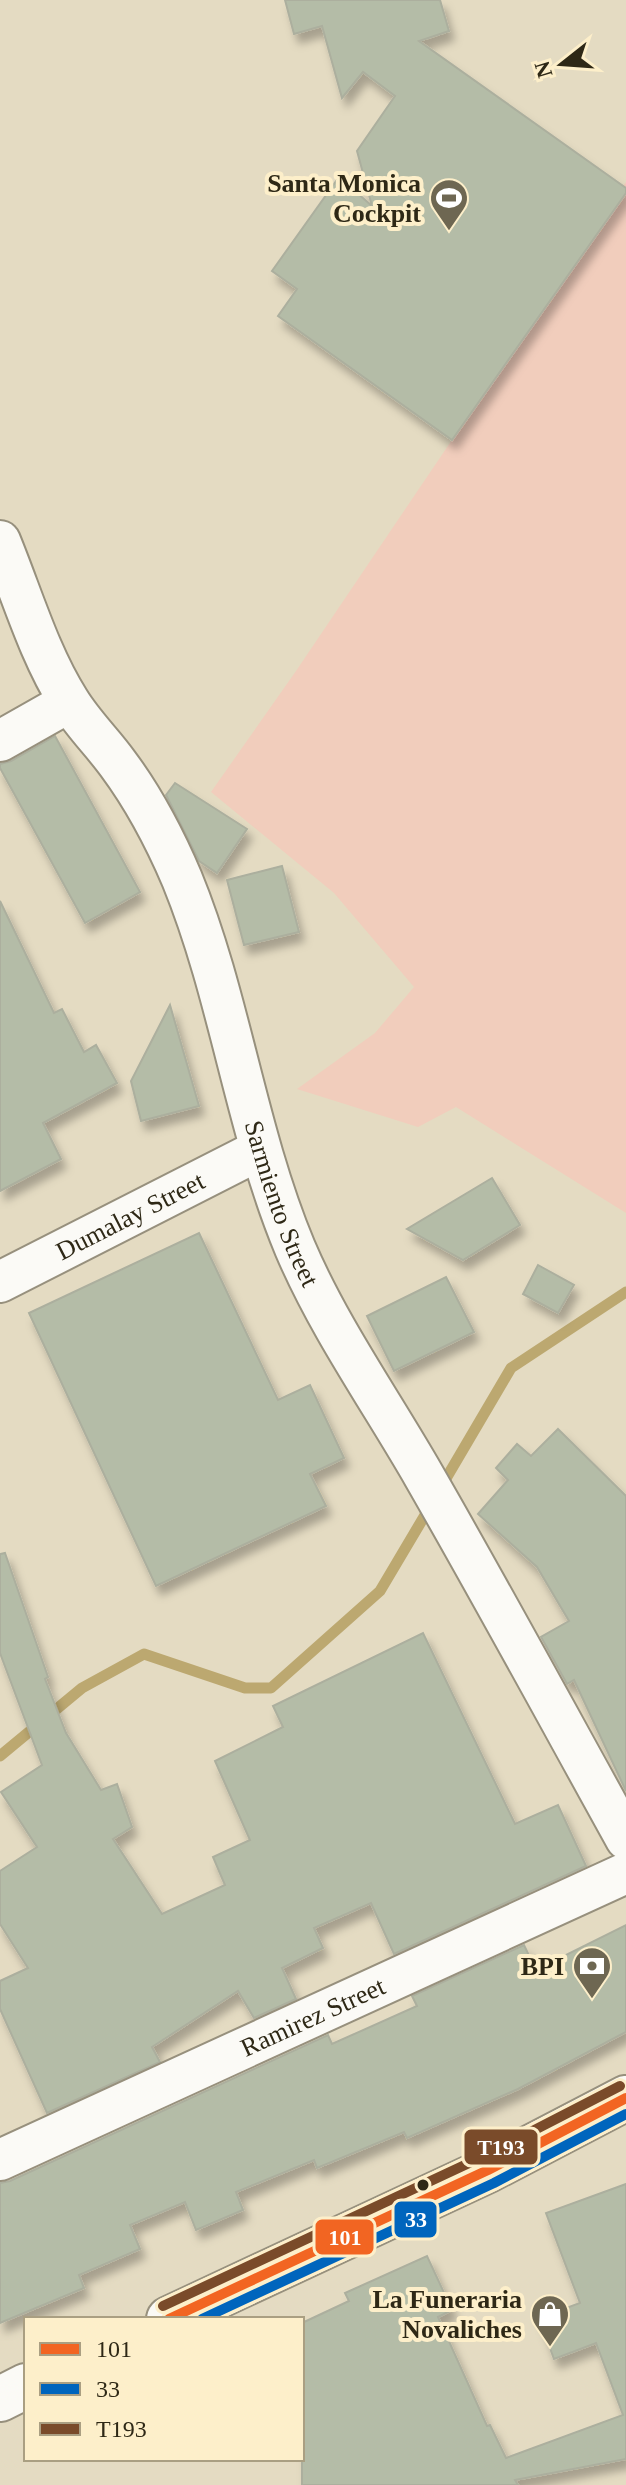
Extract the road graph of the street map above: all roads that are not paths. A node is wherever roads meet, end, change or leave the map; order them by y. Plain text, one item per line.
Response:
1 (0, 541) edge
2 (69, 702) junction
3 (0, 741) edge
4 (259, 1150) junction
5 (0, 1282) edge
6 (626, 1839) edge
7 (626, 1873) edge
8 (626, 2098) edge
9 (0, 2160) edge
10 (173, 2317) edge
11 (24, 2387) edge
12 (0, 2399) edge

1 - 2 street, Sarmiento Street
2 - 3 street
2 - 4 street, Sarmiento Street
4 - 5 street, Dumalay Street
4 - 6 street, Sarmiento Street
7 - 9 street, Ramirez Street
8 - 10 main road
11 - 12 main road

